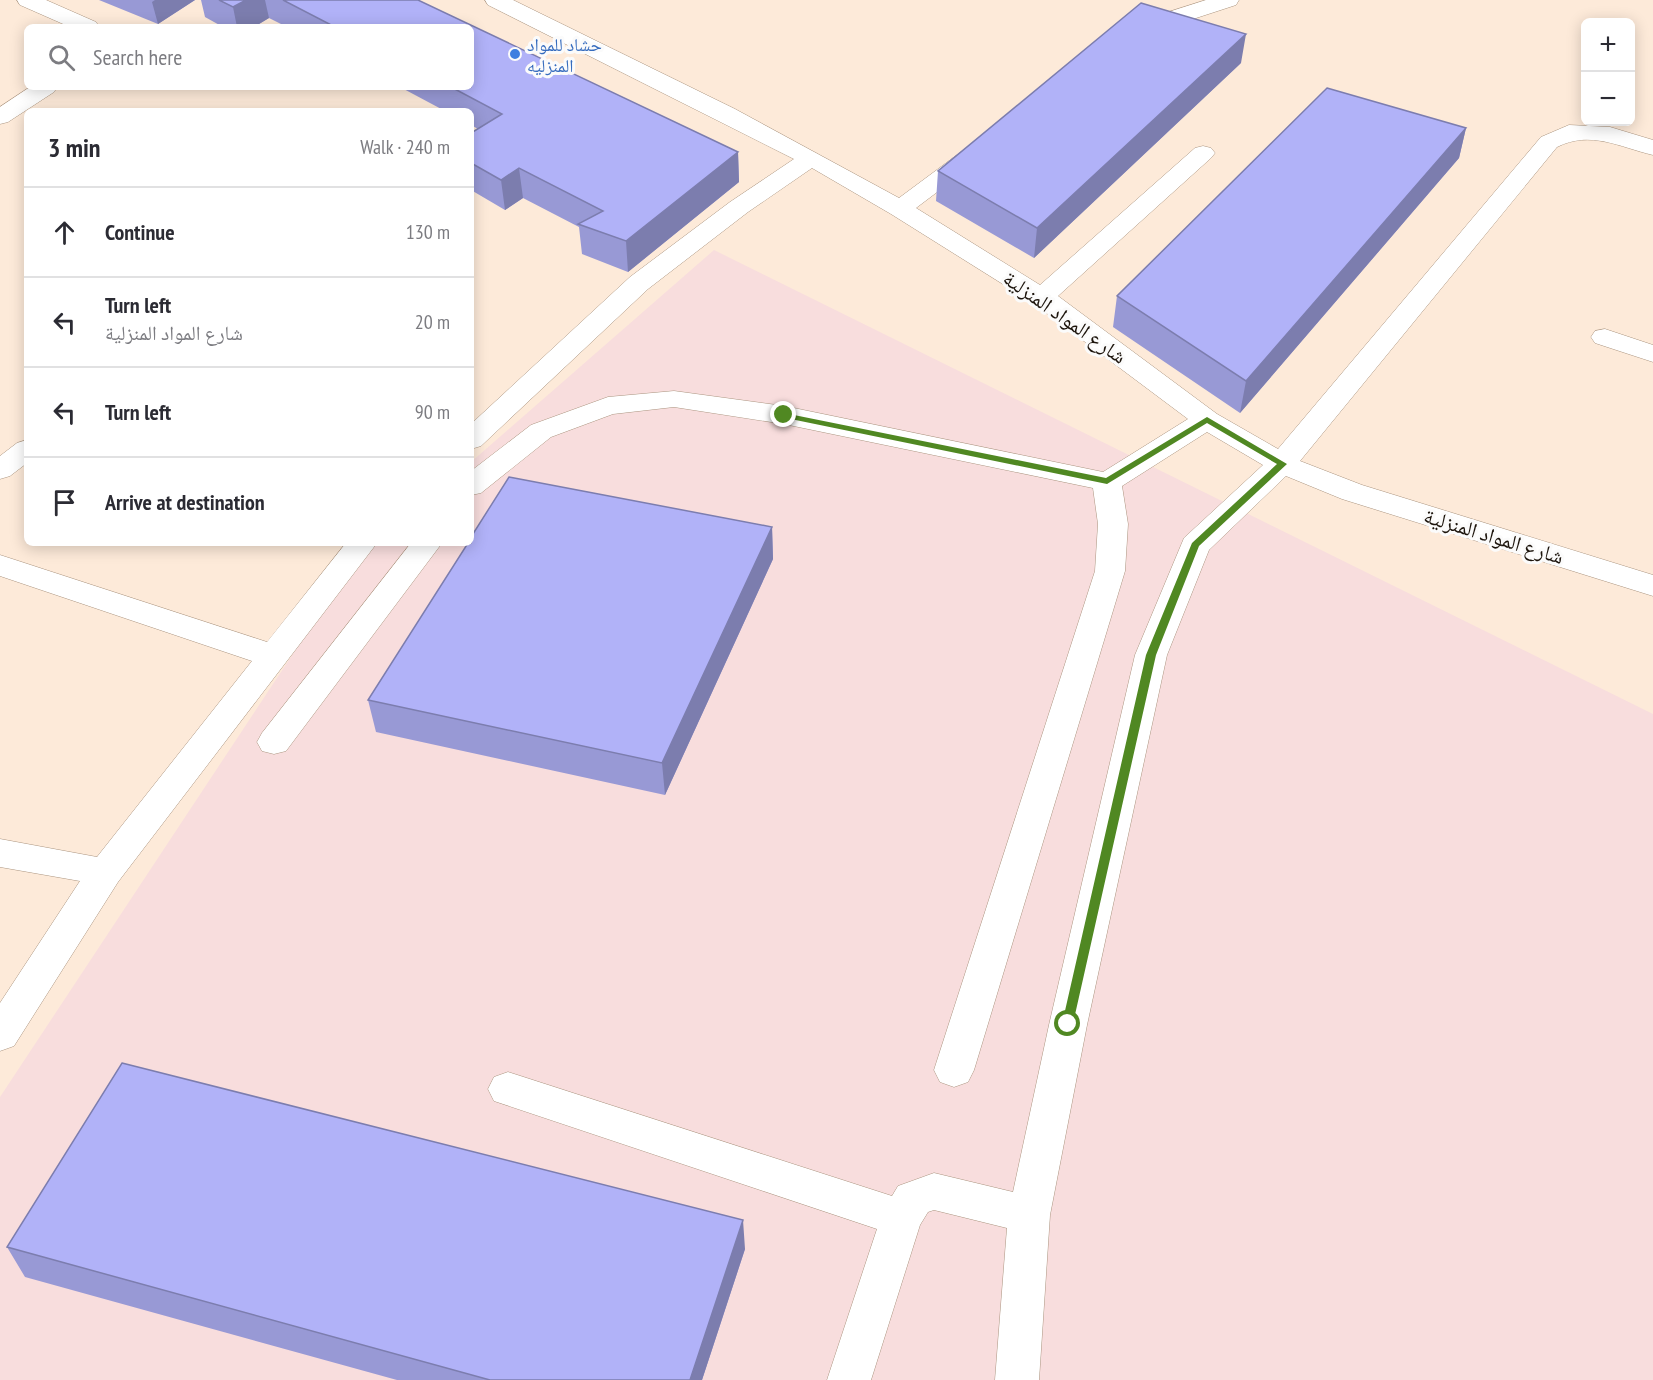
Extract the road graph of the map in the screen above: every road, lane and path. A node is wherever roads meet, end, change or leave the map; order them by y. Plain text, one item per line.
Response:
1 (28, 0) edge
2 (496, 0) edge
3 (1228, 0) edge
4 (81, 24) edge
5 (1120, 43) edge
6 (41, 90) edge
7 (0, 117) edge
8 (986, 144) edge
9 (1653, 148) edge
10 (1203, 153) dead end
11 (811, 158) junction
12 (900, 209) junction
13 (1042, 297) junction
14 (1605, 337) dead end
15 (1653, 354) edge
16 (1207, 420) junction
17 (474, 437) edge
18 (24, 451) edge
19 (1282, 464) junction
20 (0, 470) edge
21 (1107, 482) junction
22 (474, 484) edge
23 (360, 546) edge
24 (425, 546) edge
25 (0, 565) edge
26 (1653, 586) edge
27 (273, 656) junction
28 (274, 742) dead end
29 (0, 853) edge
30 (105, 872) junction
31 (0, 1035) edge
32 (954, 1070) dead end
33 (508, 1089) dead end
34 (1029, 1215) junction
35 (901, 1218) junction
36 (849, 1380) edge
37 (1017, 1380) edge

1 - 4 street
2 - 11 street, شارع المواد المنزلية
3 - 5 street
6 - 7 street
8 - 12 street
9 - 19 street
10 - 13 street
11 - 12 street, شارع المواد المنزلية
11 - 17 street
12 - 13 street, شارع المواد المنزلية
13 - 16 street, شارع المواد المنزلية
14 - 15 street
16 - 19 street, شارع المواد المنزلية
16 - 21 street
18 - 20 street
19 - 26 street, شارع المواد المنزلية
19 - 34 street
21 - 22 street
21 - 32 street
23 - 27 street
24 - 28 street
25 - 27 street
27 - 30 street
29 - 30 street
30 - 31 street
33 - 35 street
34 - 35 street
34 - 37 street
35 - 36 street

